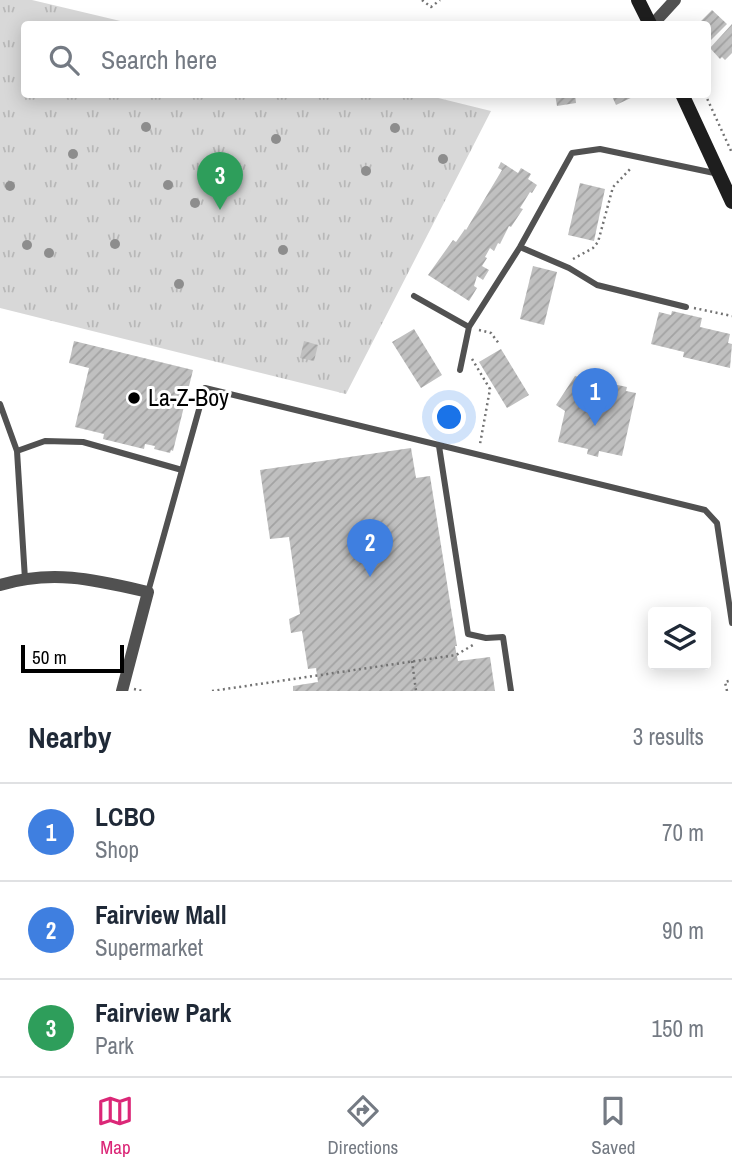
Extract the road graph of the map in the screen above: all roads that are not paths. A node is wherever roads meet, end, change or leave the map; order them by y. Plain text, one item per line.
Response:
1 (638, 0) edge
2 (675, 0) edge
3 (649, 21) edge
4 (654, 21) edge
5 (684, 98) edge
6 (719, 174) junction
7 (732, 202) edge
8 (520, 247) junction
9 (414, 296) dead end
10 (686, 307) road end
11 (469, 327) junction
12 (460, 370) dead end
13 (0, 404) edge
14 (439, 446) junction
15 (17, 452) junction
16 (182, 470) junction
17 (732, 559) edge
18 (723, 562) junction
19 (25, 579) junction
20 (0, 585) edge
21 (148, 592) junction
22 (732, 623) edge
23 (122, 691) edge
24 (511, 691) edge

1 - 3 main road
2 - 4 street
5 - 6 main road
6 - 7 main road
6 - 8 lane
8 - 10 lane
8 - 11 lane
9 - 11 lane
11 - 12 lane
13 - 15 lane
14 - 16 lane
14 - 18 lane
14 - 24 lane
15 - 16 lane
15 - 19 lane
16 - 21 lane
17 - 18 lane
18 - 22 lane
19 - 20 street
19 - 21 street
21 - 23 street

